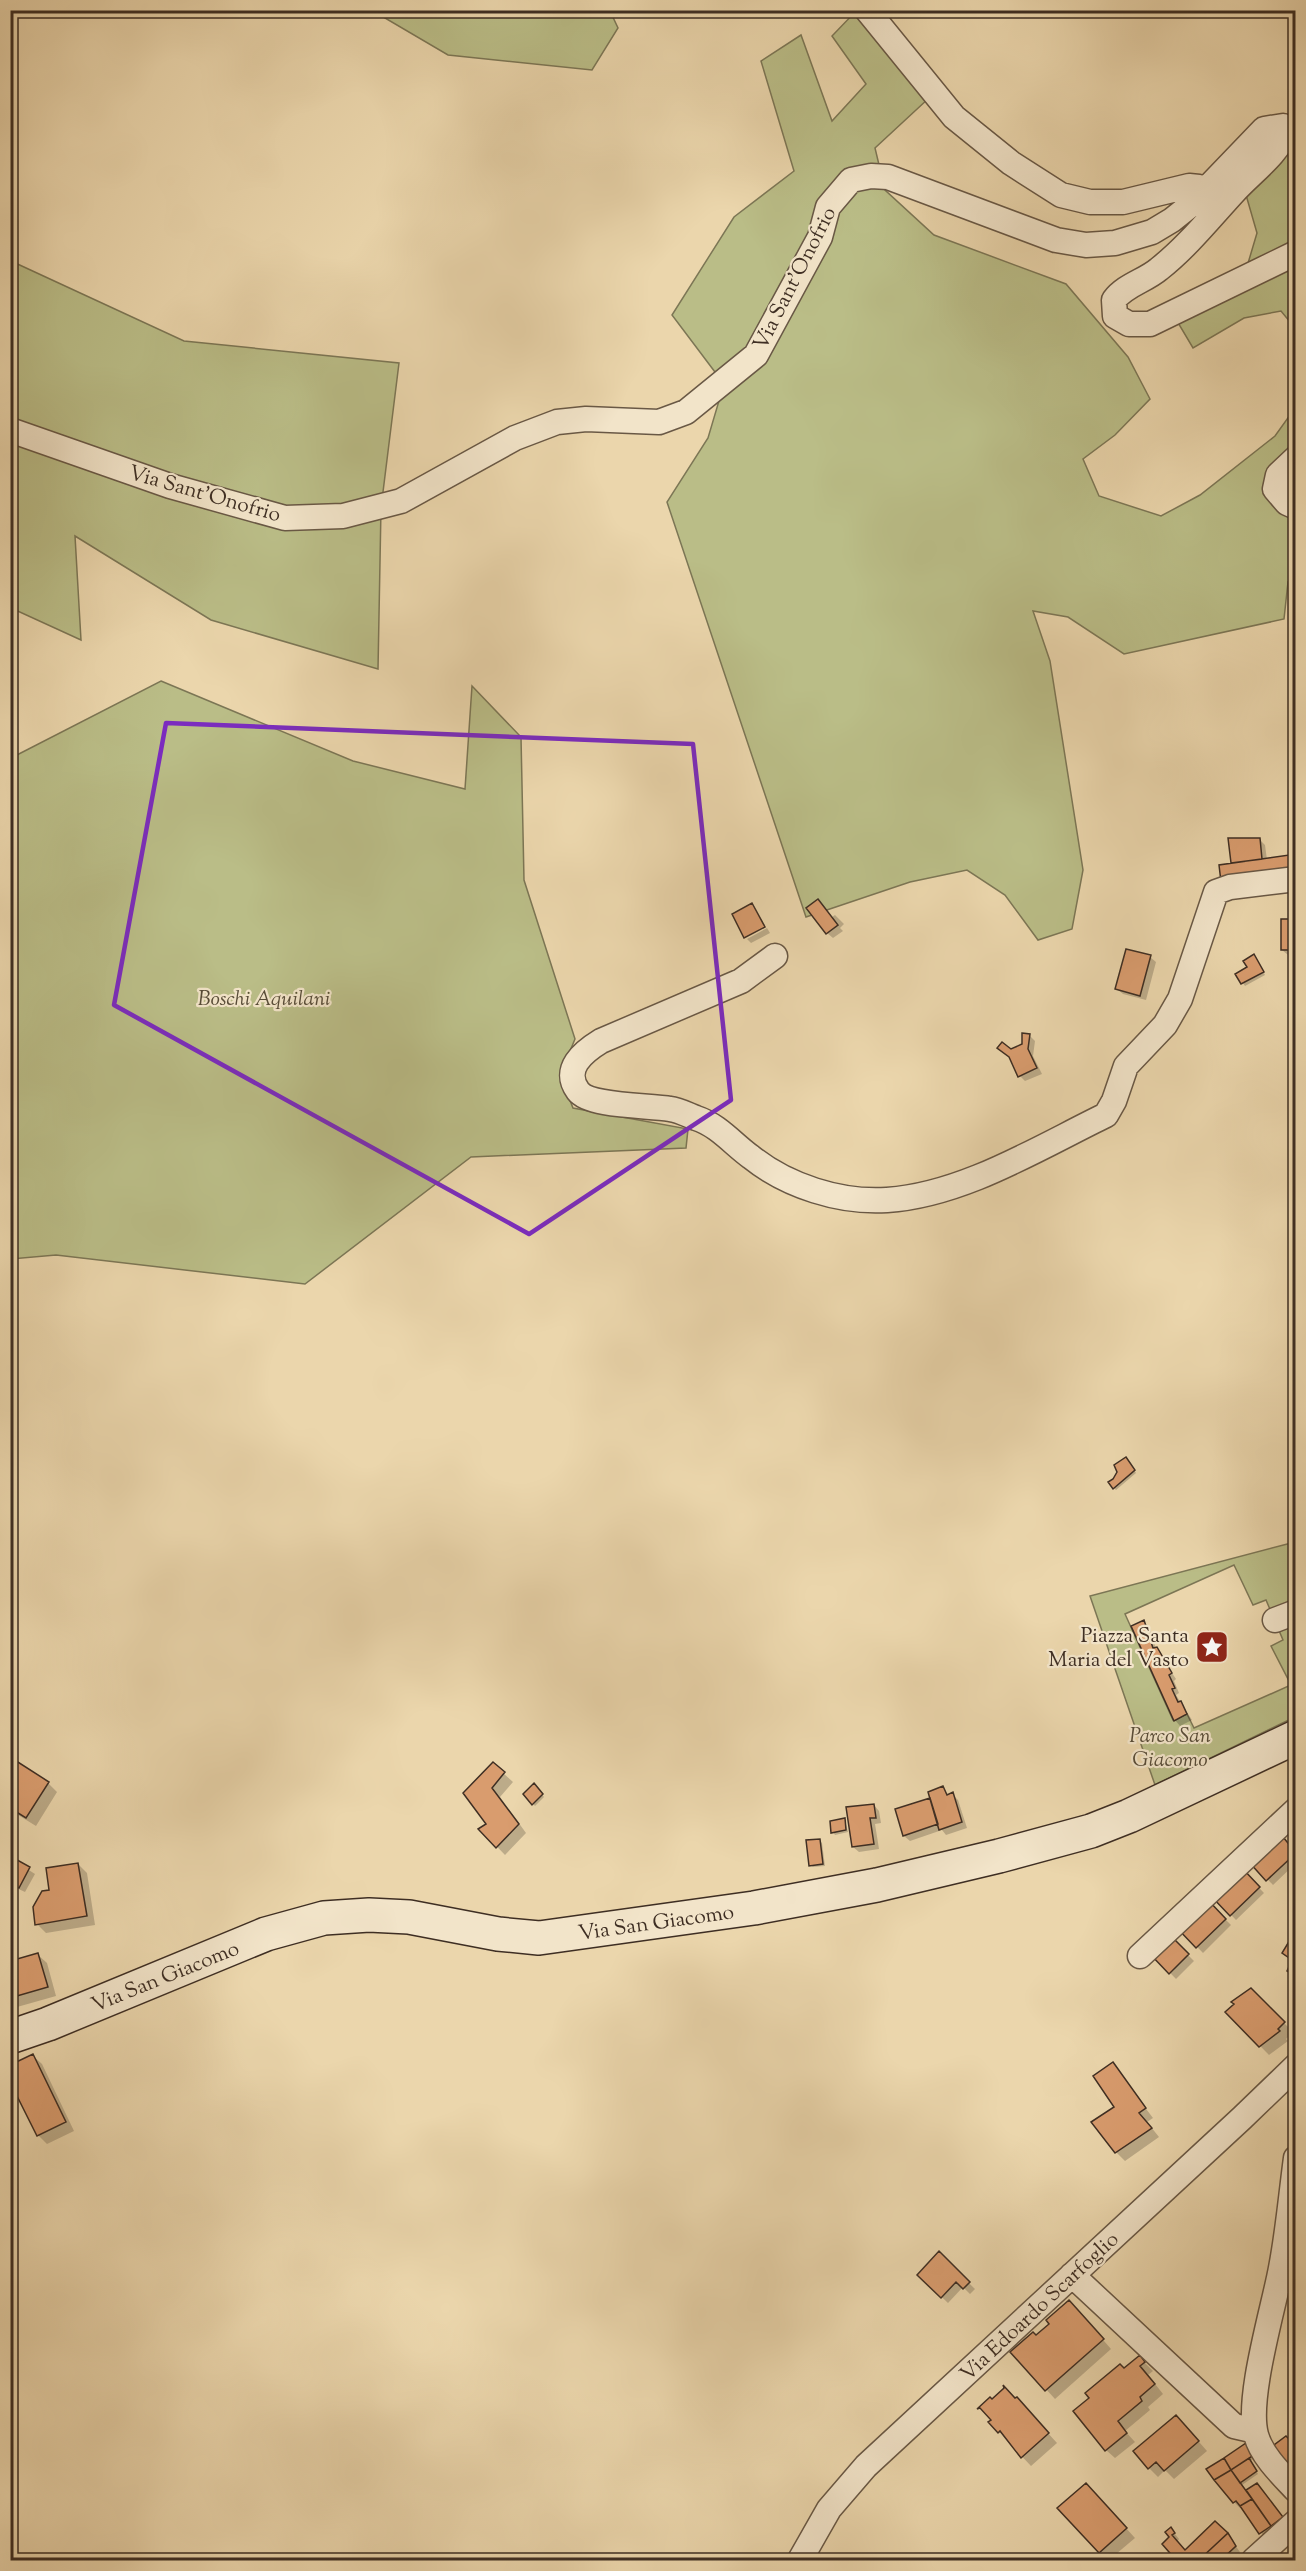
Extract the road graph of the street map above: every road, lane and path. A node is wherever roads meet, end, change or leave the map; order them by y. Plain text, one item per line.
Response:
1 (867, 10) edge
2 (1204, 192) junction
3 (1296, 253) edge
4 (10, 430) edge
5 (1296, 458) edge
6 (1296, 507) edge
7 (1296, 879) edge
8 (775, 956) dead end
9 (1296, 1737) edge
10 (1296, 1810) edge
11 (1140, 1956) dead end
12 (10, 2037) edge
13 (1296, 2066) edge
14 (1296, 2158) edge
15 (1072, 2275) junction
16 (1254, 2427) junction
17 (1296, 2490) edge
18 (1296, 2522) edge
19 (800, 2560) edge
20 (1254, 2560) edge

1 - 2 street
2 - 3 street, Via Sant'Onofrio
2 - 4 street, Via Sant'Onofrio
5 - 6 street
7 - 8 street
9 - 12 street, Via San Giacomo
10 - 11 street
13 - 15 street, Via Edoardo Scarfoglio
14 - 16 street
15 - 16 street
15 - 19 street, Via Edoardo Scarfoglio
16 - 17 street
18 - 20 street

